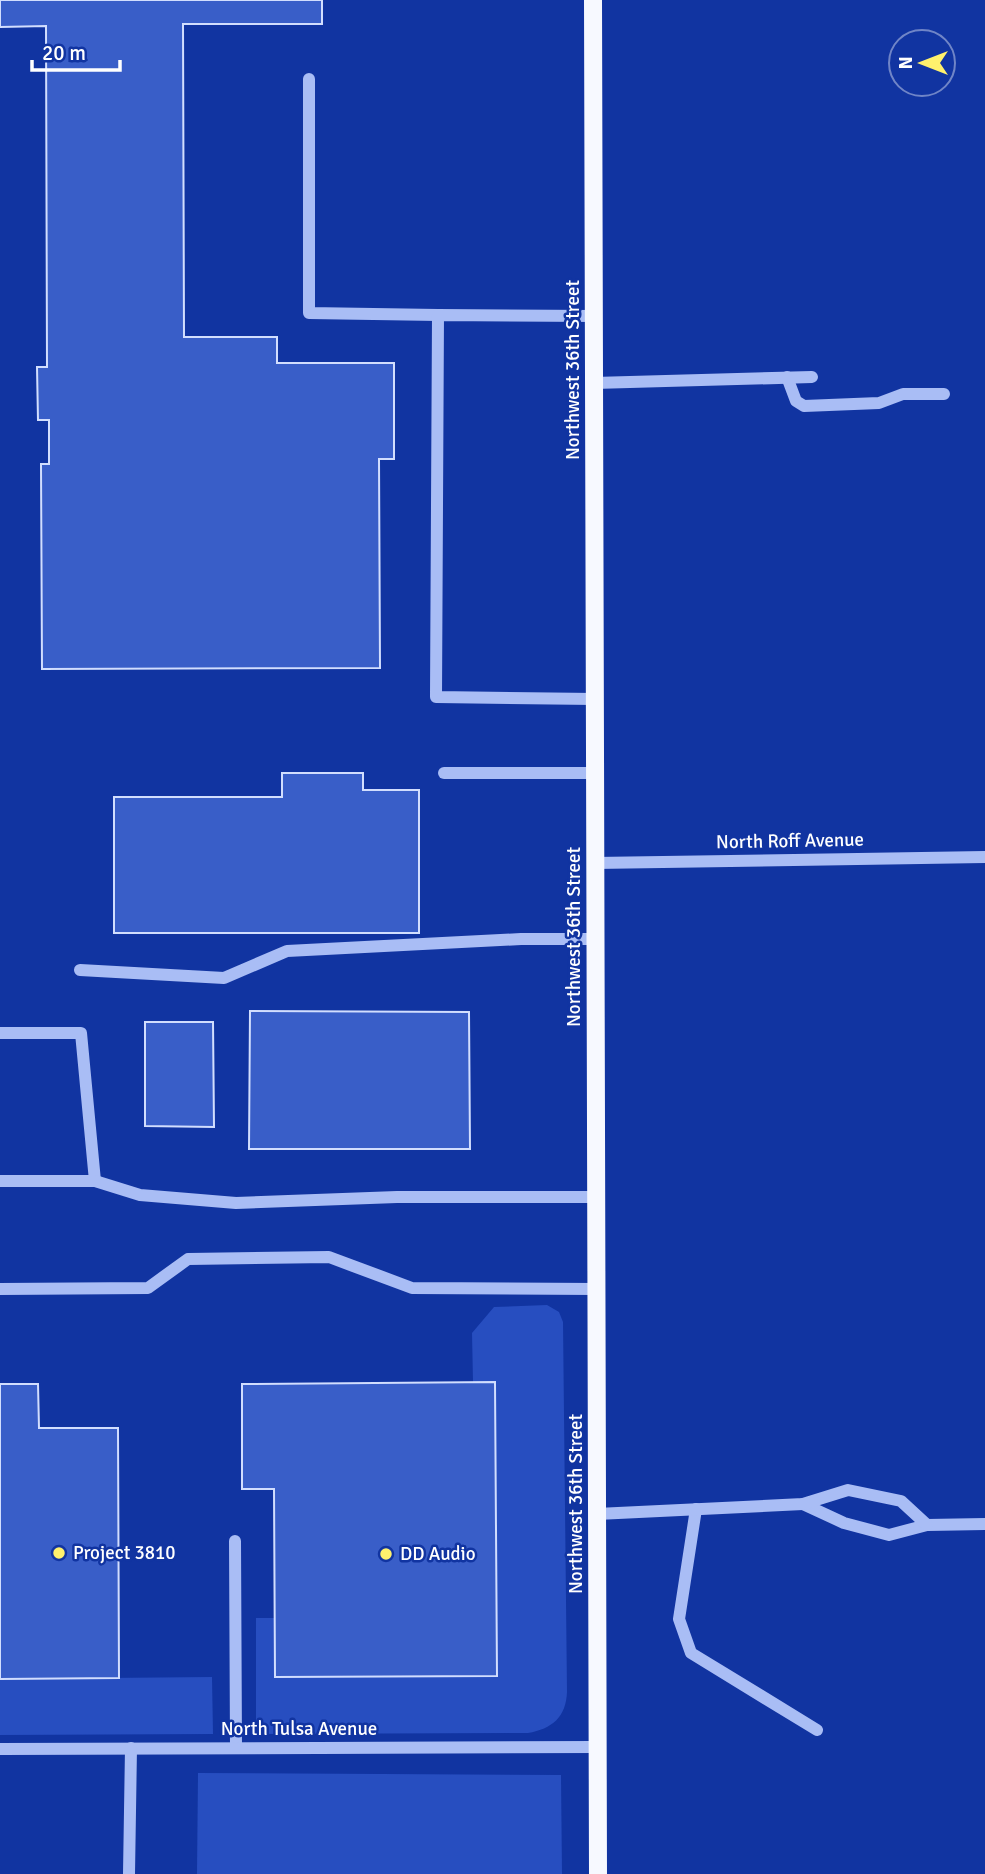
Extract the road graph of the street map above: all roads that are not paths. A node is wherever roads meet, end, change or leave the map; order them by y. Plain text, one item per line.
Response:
1 (593, 0) edge
2 (309, 79) dead end
3 (438, 315) junction
4 (594, 316) junction
5 (787, 377) junction
6 (812, 377) dead end
7 (594, 383) junction
8 (944, 394) dead end
9 (595, 699) junction
10 (444, 773) dead end
11 (595, 773) junction
12 (985, 857) edge
13 (595, 863) junction
14 (595, 939) junction
15 (80, 970) dead end
16 (0, 1033) edge
17 (0, 1181) edge
18 (95, 1181) junction
19 (596, 1197) junction
20 (0, 1289) edge
21 (596, 1289) junction
22 (803, 1504) junction
23 (696, 1509) junction
24 (597, 1514) junction
25 (985, 1524) edge
26 (927, 1525) junction
27 (236, 1541) dead end
28 (817, 1730) dead end
29 (597, 1747) junction
30 (131, 1748) junction
31 (236, 1748) junction
32 (0, 1749) edge
33 (129, 1874) edge
34 (598, 1874) edge

1 - 4 main road, Northwest 36th Street
2 - 3 street
3 - 4 street
3 - 9 street
4 - 7 main road, Northwest 36th Street
5 - 6 street
5 - 7 street
5 - 8 street
7 - 9 main road, Northwest 36th Street
9 - 11 main road, Northwest 36th Street
10 - 11 street
11 - 13 main road, Northwest 36th Street
12 - 13 street, North Roff Avenue
13 - 14 main road, Northwest 36th Street
14 - 15 street
14 - 19 main road, Northwest 36th Street
16 - 18 street
17 - 18 street
18 - 19 street
19 - 21 main road, Northwest 36th Street
20 - 21 street
21 - 24 main road, Northwest 36th Street
22 - 23 street
22 - 26 street
22 - 26 street
23 - 24 street
23 - 28 street
24 - 29 main road, Northwest 36th Street
25 - 26 street
27 - 31 street
29 - 31 street, North Tulsa Avenue
29 - 34 main road, Northwest 36th Street
30 - 31 street, North Tulsa Avenue
30 - 32 street, North Tulsa Avenue
30 - 33 street

